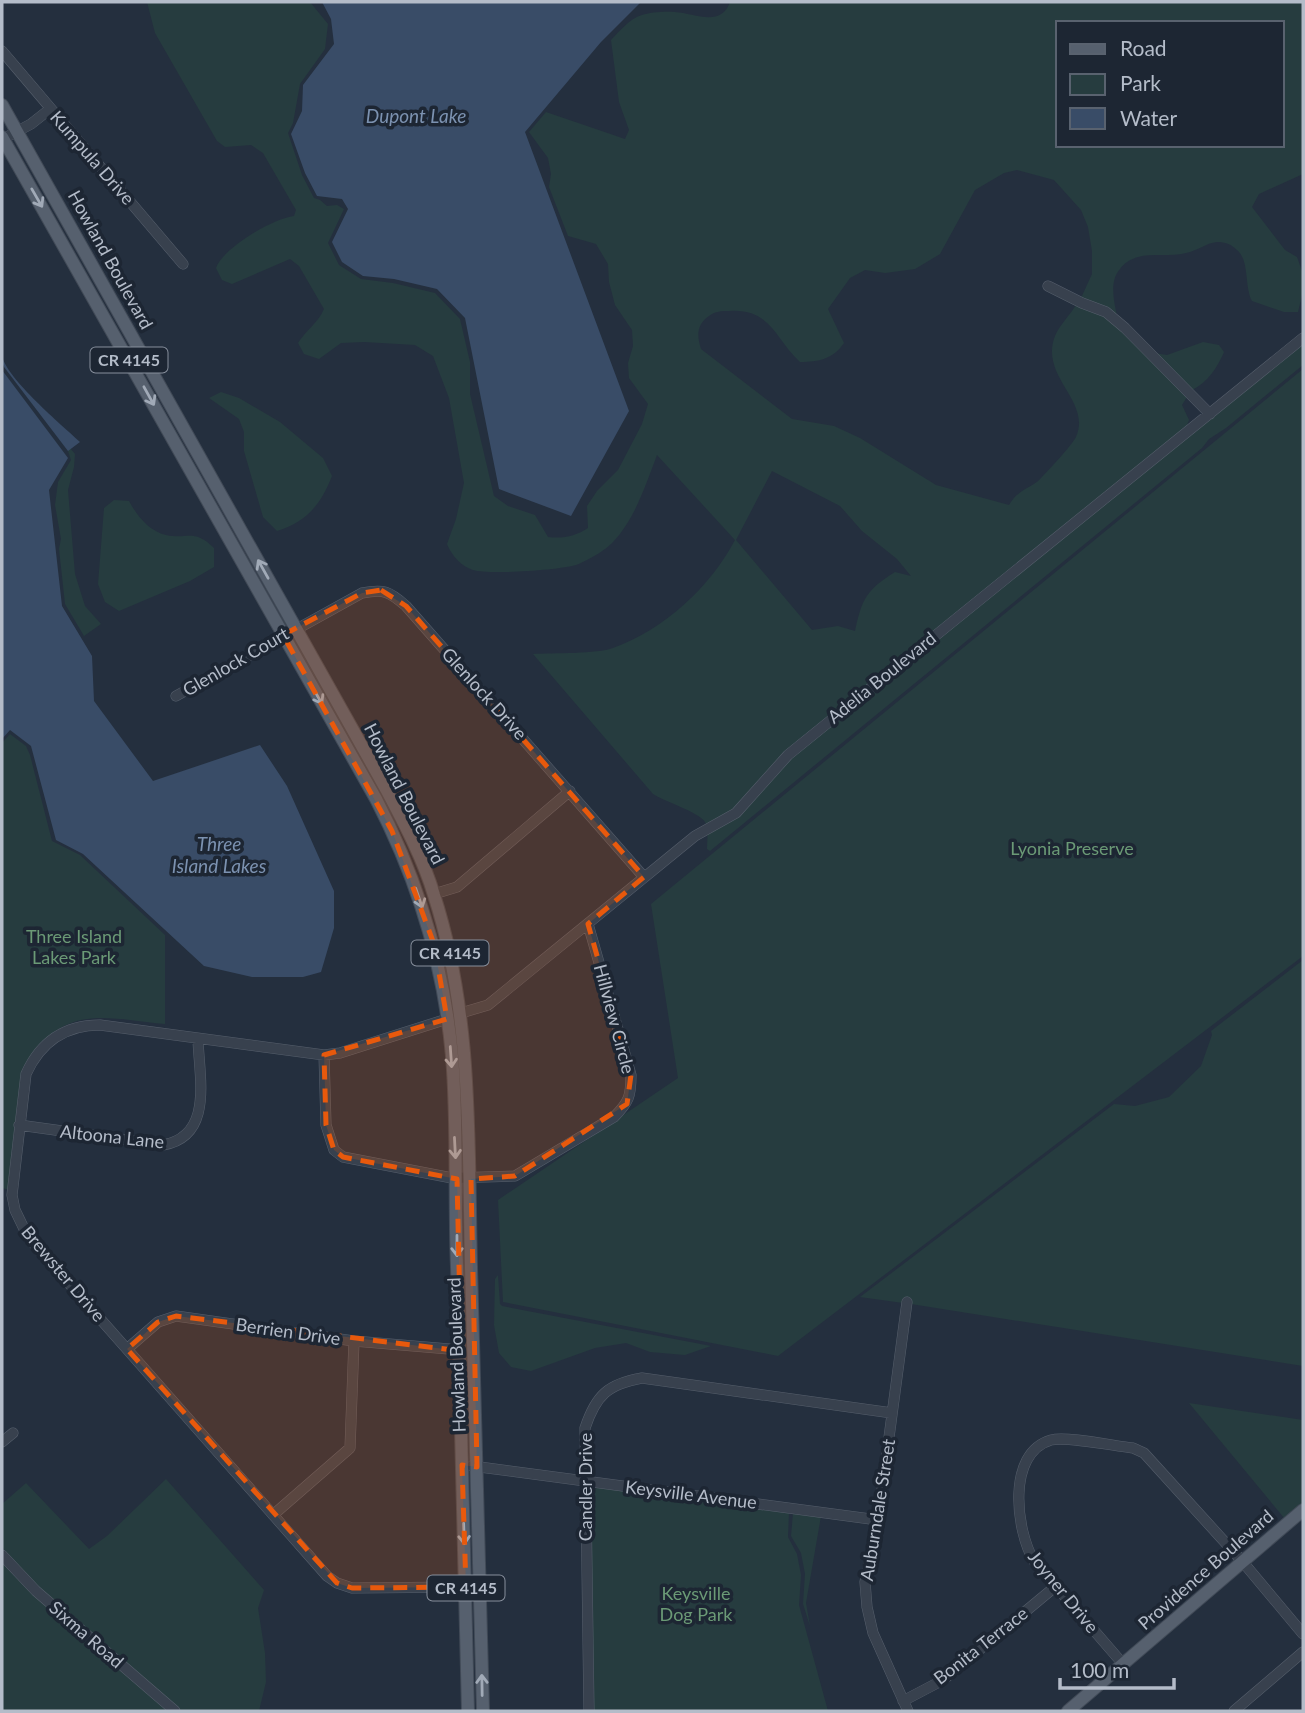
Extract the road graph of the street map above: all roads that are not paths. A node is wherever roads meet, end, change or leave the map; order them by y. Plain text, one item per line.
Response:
1 (2, 51) edge
2 (2, 105) edge
3 (50, 109) junction
4 (17, 132) junction
5 (2, 138) edge
6 (183, 264) dead end
7 (1048, 286) dead end
8 (1303, 338) edge
9 (1210, 414) junction
10 (296, 628) junction
11 (283, 635) junction
12 (176, 696) dead end
13 (570, 791) junction
14 (644, 877) junction
15 (434, 894) junction
16 (588, 924) junction
17 (444, 997) junction
18 (461, 1013) junction
19 (447, 1019) junction
20 (198, 1039) junction
21 (324, 1055) junction
22 (19, 1125) junction
23 (457, 1178) junction
24 (471, 1179) junction
25 (907, 1302) dead end
26 (354, 1341) junction
27 (127, 1349) junction
28 (461, 1350) junction
29 (892, 1413) junction
30 (13, 1433) dead end
31 (2, 1442) edge
32 (462, 1465) junction
33 (477, 1467) junction
34 (585, 1481) junction
35 (1303, 1510) edge
36 (273, 1516) junction
37 (878, 1520) junction
38 (2, 1555) edge
39 (1242, 1561) junction
40 (1056, 1586) junction
41 (466, 1587) junction
42 (1303, 1634) edge
43 (1303, 1652) edge
44 (1123, 1664) junction
45 (906, 1706) edge
46 (175, 1711) edge
47 (468, 1711) edge
48 (483, 1711) edge
49 (589, 1711) edge
50 (1068, 1711) edge
51 (1234, 1711) edge

1 - 3 street, Kumpula Drive
2 - 4 main road, Howland Boulevard / CR 4145
3 - 4 street
3 - 6 street, Kumpula Drive
4 - 5 street
10 -> 4 main road, Howland Boulevard / CR 4145
5 -> 11 main road, Howland Boulevard / CR 4145
7 - 9 street
8 - 9 street, Adelia Boulevard
9 - 14 street, Adelia Boulevard
10 - 11 street, Glenlock Court
10 - 13 street, Glenlock Drive
10 - 15 main road, Howland Boulevard / CR 4145
11 - 12 street, Glenlock Court
11 -> 17 main road, Howland Boulevard / CR 4145
13 - 14 street, Glenlock Drive
13 - 15 street
14 - 16 street, Adelia Boulevard
15 - 18 main road, Howland Boulevard / CR 4145
16 - 18 street, Adelia Boulevard
16 - 24 street, Hillview Circle
17 - 18 main road
17 - 19 main road, Howland Boulevard / CR 4145
18 - 24 main road, Howland Boulevard / CR 4145
19 - 21 street, Brewster Drive
19 -> 23 main road, Howland Boulevard / CR 4145
20 - 21 street, Brewster Drive
20 - 22 street, Brewster Drive
20 - 22 street, Altoona Lane
21 - 23 street
22 - 27 street, Brewster Drive
23 - 24 street, Hillview Circle
23 -> 28 main road, Howland Boulevard / CR 4145
24 - 33 main road, Howland Boulevard / CR 4145
25 - 29 street, Auburndale Street
26 - 27 street, Berrien Drive
26 - 28 street, Berrien Drive
26 - 36 street
27 - 36 street, Brewster Drive
28 - 32 main road, Howland Boulevard / CR 4145
29 - 34 street, Candler Drive
29 - 37 street, Auburndale Street
30 - 31 street
32 - 33 street, Keysville Avenue
32 -> 41 main road, Howland Boulevard / CR 4145
33 - 34 street, Keysville Avenue
48 -> 33 main road, Howland Boulevard / CR 4145
34 - 37 street, Keysville Avenue
34 - 49 street, Candler Drive
35 - 39 main road, Providence Boulevard
36 - 41 street, Brewster Drive
37 - 45 street, Auburndale Street
38 - 46 street, Sixma Road
39 - 40 street, Joyner Drive
39 - 42 street, Joyner Drive
39 - 44 main road, Providence Boulevard
40 - 44 street, Joyner Drive
40 - 45 street, Bonita Terrace
41 - 47 main road, Howland Boulevard / CR 4145
43 - 51 street
44 - 50 main road, Providence Boulevard

